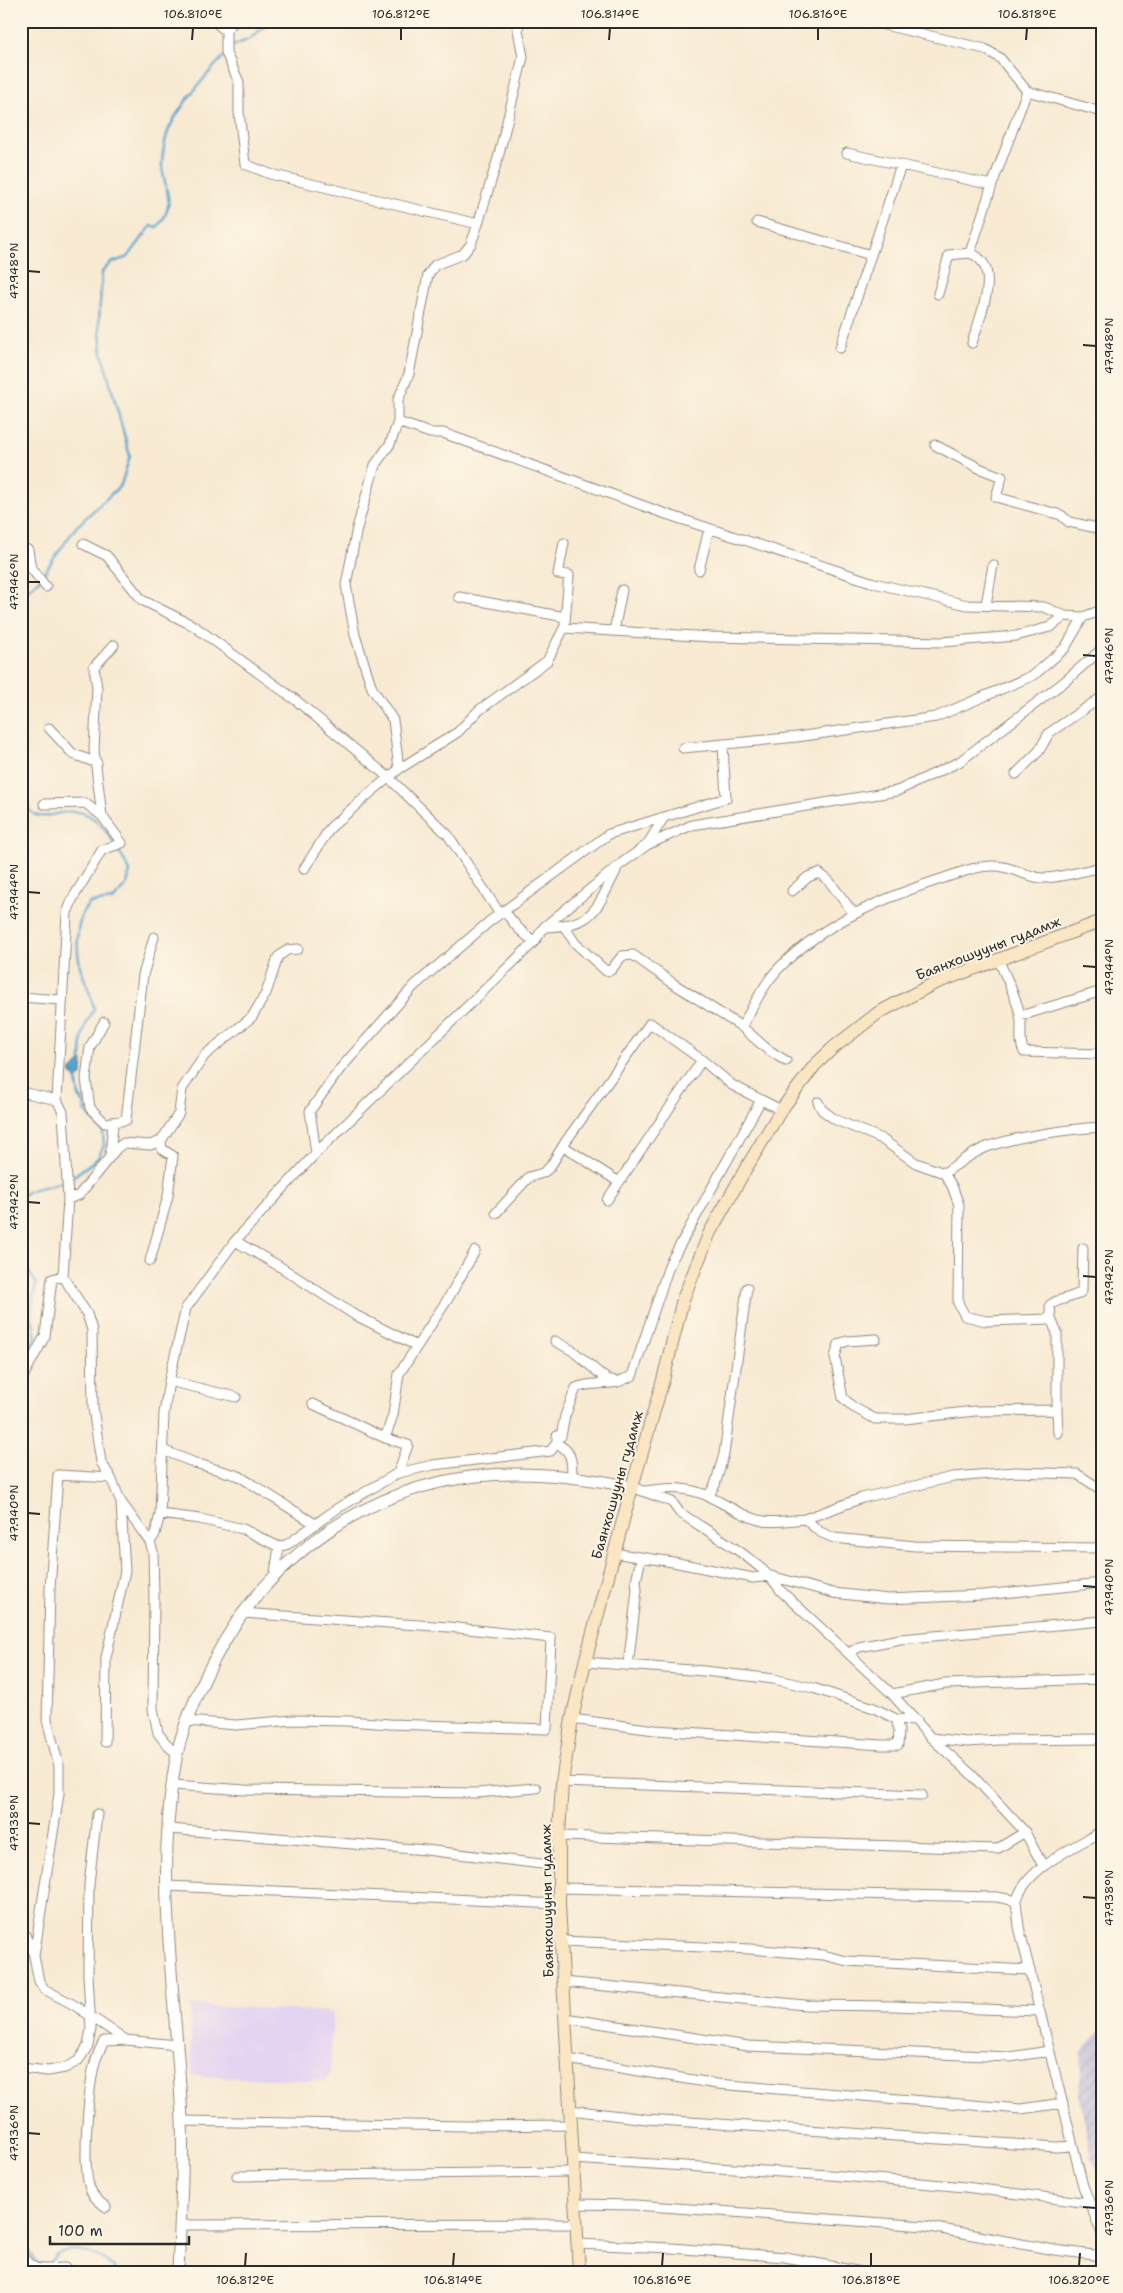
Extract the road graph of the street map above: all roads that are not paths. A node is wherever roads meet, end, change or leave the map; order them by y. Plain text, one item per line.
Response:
1 (214, 21) edge
2 (234, 21) edge
3 (520, 21) edge
4 (868, 21) edge
5 (226, 31) junction
6 (1027, 91) junction
7 (1102, 112) edge
8 (847, 153) dead end
9 (901, 165) junction
10 (992, 185) junction
11 (757, 222) dead end
12 (478, 224) junction
13 (970, 253) junction
14 (871, 255) junction
15 (938, 294) dead end
16 (972, 343) dead end
17 (840, 348) dead end
18 (398, 422) junction
19 (935, 445) dead end
20 (709, 529) junction
21 (1102, 529) edge
22 (564, 543) dead end
23 (83, 544) dead end
24 (21, 549) edge
25 (993, 566) dead end
26 (699, 570) dead end
27 (45, 586) dead end
28 (622, 590) dead end
29 (459, 596) dead end
30 (986, 606) junction
31 (1102, 610) edge
32 (1064, 616) junction
33 (565, 617) junction
34 (1083, 617) junction
35 (564, 628) junction
36 (614, 631) junction
37 (114, 645) dead end
38 (1102, 649) edge
39 (1102, 697) edge
40 (49, 728) dead end
41 (722, 746) junction
42 (683, 748) dead end
43 (96, 763) junction
44 (399, 769) junction
45 (1016, 774) dead end
46 (388, 777) junction
47 (44, 804) dead end
48 (102, 816) junction
49 (664, 817) junction
50 (646, 845) junction
51 (618, 866) junction
52 (1102, 867) edge
53 (304, 869) dead end
54 (792, 891) dead end
55 (502, 912) junction
56 (854, 914) junction
57 (1102, 921) edge
58 (564, 926) junction
59 (544, 927) junction
60 (154, 937) dead end
61 (534, 942) junction
62 (298, 949) dead end
63 (998, 959) junction
64 (1102, 991) edge
65 (21, 997) edge
66 (61, 1000) junction
67 (1020, 1016) junction
68 (104, 1022) dead end
69 (742, 1026) junction
70 (1102, 1054) edge
71 (702, 1060) junction
72 (786, 1061) dead end
73 (21, 1092) edge
74 (57, 1100) junction
75 (761, 1100) junction
76 (818, 1102) dead end
77 (781, 1110) junction
78 (113, 1123) junction
79 (1102, 1127) edge
80 (161, 1141) junction
81 (563, 1146) junction
82 (316, 1153) junction
83 (110, 1157) junction
84 (944, 1173) junction
85 (619, 1182) junction
86 (68, 1195) junction
87 (607, 1200) dead end
88 (496, 1213) dead end
89 (235, 1241) junction
90 (1083, 1248) dead end
91 (474, 1251) dead end
92 (150, 1261) dead end
93 (63, 1276) junction
94 (747, 1288) dead end
95 (1051, 1319) junction
96 (876, 1339) dead end
97 (555, 1341) dead end
98 (417, 1346) junction
99 (21, 1380) edge
100 (169, 1381) junction
101 (618, 1382) junction
102 (236, 1397) dead end
103 (313, 1404) dead end
104 (1057, 1410) junction
105 (1058, 1432) dead end
106 (385, 1438) junction
107 (556, 1443) junction
108 (163, 1450) junction
109 (398, 1473) junction
110 (572, 1476) junction
111 (111, 1478) junction
112 (638, 1489) junction
113 (1102, 1490) edge
114 (708, 1496) junction
115 (121, 1502) junction
116 (160, 1514) junction
117 (805, 1519) junction
118 (315, 1524) junction
119 (150, 1542) junction
120 (279, 1547) junction
121 (1102, 1548) edge
122 (614, 1554) junction
123 (641, 1558) junction
124 (275, 1573) junction
125 (771, 1576) junction
126 (1102, 1583) edge
127 (242, 1613) junction
128 (1102, 1621) edge
129 (849, 1653) junction
130 (585, 1662) junction
131 (628, 1666) junction
132 (1102, 1679) edge
133 (892, 1694) junction
134 (572, 1719) junction
135 (896, 1719) junction
136 (917, 1720) junction
137 (187, 1722) junction
138 (931, 1738) junction
139 (1102, 1739) edge
140 (105, 1742) dead end
141 (178, 1754) junction
142 (562, 1782) junction
143 (174, 1784) junction
144 (536, 1788) dead end
145 (922, 1795) dead end
146 (96, 1814) dead end
147 (169, 1829) junction
148 (1102, 1830) edge
149 (1025, 1832) junction
150 (559, 1836) junction
151 (558, 1866) junction
152 (1044, 1866) junction
153 (168, 1886) junction
154 (559, 1888) junction
155 (1017, 1901) junction
156 (559, 1904) junction
157 (21, 1933) edge
158 (562, 1941) junction
159 (34, 1956) junction
160 (1030, 1970) junction
161 (563, 1982) junction
162 (1040, 2010) junction
163 (90, 2016) junction
164 (565, 2018) junction
165 (126, 2040) junction
166 (176, 2045) junction
167 (1049, 2051) junction
168 (567, 2059) junction
169 (21, 2068) edge
170 (1063, 2103) junction
171 (570, 2110) junction
172 (182, 2121) junction
173 (571, 2125) junction
174 (1072, 2146) junction
175 (572, 2159) junction
176 (573, 2172) junction
177 (237, 2176) dead end
178 (1090, 2203) junction
179 (574, 2204) junction
180 (106, 2207) dead end
181 (575, 2224) junction
182 (180, 2226) junction
183 (1102, 2234) edge
184 (577, 2244) junction
185 (21, 2254) edge
186 (1102, 2256) edge
187 (68, 2272) edge
188 (178, 2272) edge
189 (579, 2272) edge
190 (861, 2272) edge

1 - 5 street
2 - 5 street
3 - 12 street
4 - 6 street
5 - 12 street
6 - 7 street
6 - 10 street
8 - 9 street
9 - 10 street
9 - 14 street
10 - 13 street
11 - 14 street
12 - 18 street
13 - 15 street
13 - 16 street
14 - 17 street
18 - 20 street
18 - 44 street
19 - 21 street
20 - 26 street
20 - 30 street
22 - 33 street
23 - 46 street
24 - 27 street
25 - 30 street
28 - 36 street
29 - 33 street
30 - 32 street
31 - 34 street
32 - 34 street
32 - 36 street
33 - 35 street
34 - 41 street
35 - 36 street
35 - 44 street
37 - 43 street
38 - 50 street
39 - 45 street
40 - 43 street
41 - 42 street
41 - 49 street
43 - 48 street
44 - 46 street
46 - 53 street
46 - 55 street
47 - 48 street
48 - 66 street
49 - 50 street
49 - 55 street
50 - 51 street
51 - 58 street
51 - 59 street
52 - 56 street
54 - 56 street
55 - 61 street
55 - 82 street
56 - 69 street
57 - 63 main road, Баянхошууны гудамж
58 - 59 street
58 - 69 street
59 - 61 street
60 - 78 street
61 - 82 street
62 - 80 street
63 - 67 street
63 - 77 main road, Баянхошууны гудамж
64 - 67 street
65 - 66 street
66 - 74 street
67 - 70 street
68 - 78 street
69 - 72 street
71 - 75 street
71 - 81 street
71 - 85 street
73 - 74 street
74 - 86 street
75 - 77 street
75 - 101 street
76 - 84 street
77 - 112 main road, Баянхошууны гудамж
78 - 83 street
79 - 84 street
80 - 83 street
80 - 92 street
81 - 85 street
81 - 88 street
82 - 89 street
83 - 86 street
84 - 95 street
85 - 87 street
86 - 93 street
89 - 98 street
89 - 100 street
90 - 95 street
91 - 98 street
93 - 99 street
93 - 111 street
94 - 114 street
95 - 104 street
96 - 104 street
97 - 101 street
98 - 106 street
100 - 102 street
100 - 108 street
101 - 107 street
103 - 106 street
104 - 105 street
106 - 109 street
107 - 109 street
107 - 110 street
108 - 116 street
108 - 118 street
109 - 118 street
110 - 112 street
110 - 124 street
111 - 115 street
111 - 159 street
112 - 114 street
112 - 122 main road, Баянхошууны гудамж
112 - 125 street
113 - 117 street
114 - 117 street
115 - 119 street
115 - 140 street
116 - 119 street
116 - 120 street
117 - 121 street
118 - 120 street
119 - 141 street
120 - 124 street
122 - 123 street
122 - 130 main road, Баянхошууны гудамж
123 - 125 street
123 - 131 street
124 - 127 street
125 - 126 street
125 - 129 street
127 - 137 street
127 - 137 street
128 - 129 street
129 - 133 street
130 - 131 street
130 - 134 main road, Баянхошууны гудамж
131 - 135 street
132 - 133 street
133 - 136 street
134 - 135 street
134 - 142 main road, Баянхошууны гудамж
135 - 136 street
136 - 138 street
137 - 141 street
138 - 139 street
138 - 149 street
141 - 143 street
142 - 145 street
142 - 150 main road, Баянхошууны гудамж
143 - 144 street
143 - 147 street
146 - 163 street
147 - 151 street
147 - 153 street
148 - 152 street
149 - 150 street
149 - 152 street
150 - 151 main road, Баянхошууны гудамж
151 - 154 main road, Баянхошууны гудамж
152 - 155 street
153 - 156 street
153 - 166 street
154 - 155 street
154 - 156 main road, Баянхошууны гудамж
155 - 160 street
156 - 158 main road, Баянхошууны гудамж
157 - 159 street
158 - 160 street
158 - 161 main road, Баянхошууны гудамж
159 - 163 street
160 - 162 street
161 - 162 street
161 - 164 main road, Баянхошууны гудамж
162 - 167 street
163 - 165 street
163 - 169 street
164 - 167 street
164 - 168 main road, Баянхошууны гудамж
165 - 166 street
165 - 180 street
166 - 172 street
167 - 170 street
168 - 170 street
168 - 171 main road, Баянхошууны гудамж
170 - 174 street
171 - 173 main road, Баянхошууны гудамж
171 - 174 street
172 - 173 street
172 - 182 street
173 - 175 main road, Баянхошууны гудамж
174 - 178 street
175 - 176 main road, Баянхошууны гудамж
175 - 178 street
176 - 177 street
176 - 179 main road, Баянхошууны гудамж
178 - 183 street
179 - 181 main road, Баянхошууны гудамж
179 - 186 street
181 - 182 street
181 - 184 main road, Баянхошууны гудамж
182 - 188 street
184 - 189 main road, Баянхошууны гудамж
184 - 190 street
185 - 187 street

